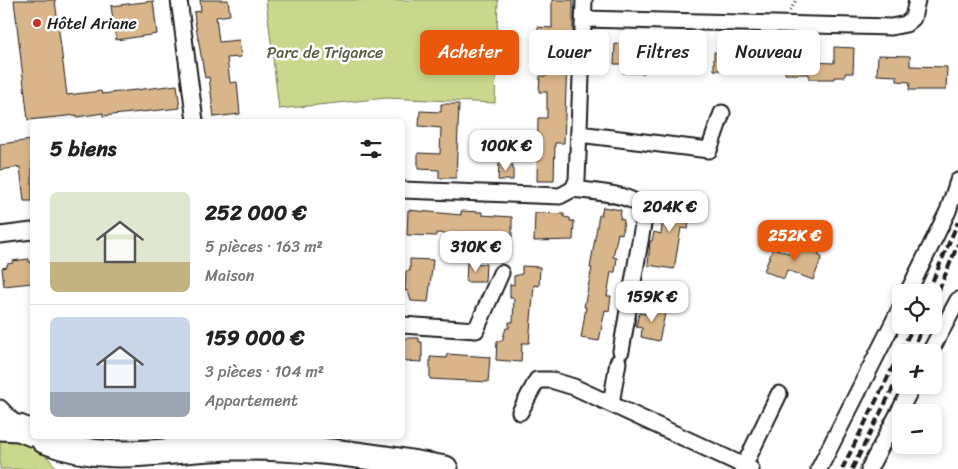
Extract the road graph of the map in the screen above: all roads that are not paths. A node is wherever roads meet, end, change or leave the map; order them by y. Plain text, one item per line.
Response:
1 (179, 0) edge
2 (584, 0) edge
3 (916, 0) edge
4 (584, 19) junction
5 (722, 113) dead end
6 (195, 119) edge
7 (579, 134) junction
8 (958, 180) edge
9 (573, 189) junction
10 (405, 190) edge
11 (30, 231) edge
12 (0, 235) edge
13 (501, 273) dead end
14 (912, 284) edge
15 (958, 300) edge
16 (892, 324) edge
17 (405, 325) edge
18 (934, 344) edge
19 (780, 394) dead end
20 (908, 394) edge
21 (611, 404) junction
22 (0, 408) edge
23 (520, 412) dead end
24 (26, 433) edge
25 (35, 439) edge
26 (44, 439) edge
27 (129, 456) junction
28 (748, 468) edge
29 (66, 469) edge
30 (106, 469) edge
31 (445, 469) edge
32 (819, 469) edge
33 (869, 469) edge

1 - 6 street
2 - 4 street
3 - 4 street
4 - 7 street
5 - 7 street
7 - 9 street
8 - 14 street
9 - 10 street
9 - 21 street
11 - 12 street
13 - 17 street
15 - 18 street
16 - 32 street
19 - 28 street
20 - 33 street
21 - 23 street
21 - 28 street
22 - 24 street
25 - 29 main road
26 - 27 main road
27 - 30 main road
27 - 31 main road

